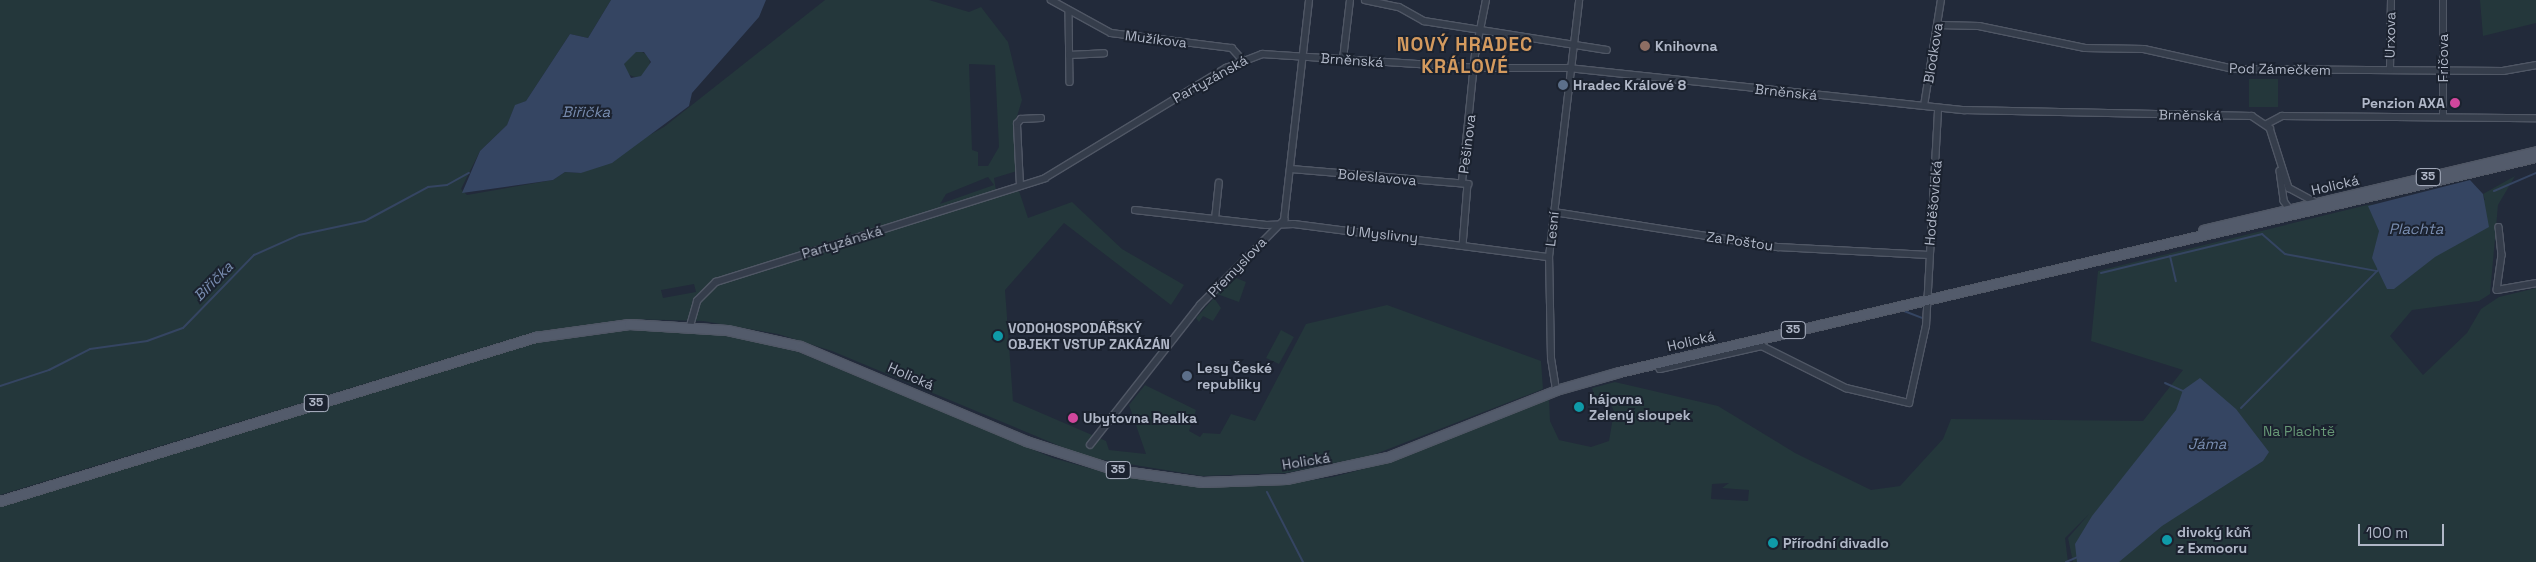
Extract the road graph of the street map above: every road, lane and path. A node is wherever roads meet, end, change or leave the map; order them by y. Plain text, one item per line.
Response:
1 (1051, 0) edge
2 (1309, 0) edge
3 (1350, 0) edge
4 (1365, 0) edge
5 (1486, 0) edge
6 (1579, 0) edge
7 (1941, 0) edge
8 (2391, 0) edge
9 (2443, 0) edge
10 (1070, 12) junction
11 (1938, 25) junction
12 (1479, 29) junction
13 (1571, 45) junction
14 (1607, 50) dead end
15 (1104, 53) dead end
16 (1069, 55) junction
17 (1303, 57) junction
18 (1242, 59) junction
19 (1343, 59) junction
20 (2536, 64) edge
21 (1476, 68) junction
22 (1569, 68) junction
23 (2390, 70) junction
24 (2443, 71) junction
25 (1070, 82) dead end
26 (1924, 106) junction
27 (1938, 108) junction
28 (2442, 117) junction
29 (1041, 118) dead end
30 (2536, 118) edge
31 (2268, 124) junction
32 (2536, 151) edge
33 (2278, 154) junction
34 (2536, 157) edge
35 (1291, 169) junction
36 (1462, 182) junction
37 (1219, 183) dead end
38 (1020, 186) junction
39 (2284, 201) junction
40 (2321, 202) junction
41 (1135, 210) dead end
42 (2290, 210) junction
43 (1554, 212) junction
44 (2277, 212) junction
45 (2301, 213) junction
46 (1215, 219) junction
47 (1279, 226) junction
48 (2499, 227) dead end
49 (1463, 246) junction
50 (2141, 248) junction
51 (1929, 255) junction
52 (1549, 257) junction
53 (2536, 283) edge
54 (1928, 298) junction
55 (690, 326) junction
56 (1658, 363) junction
57 (1556, 390) junction
58 (1090, 446) dead end
59 (0, 501) edge

1 - 10 street, Mužíkova
2 - 17 street, Přemyslova
3 - 19 street
4 - 12 street
5 - 12 street, Pešinova
6 - 13 street, Lesní
7 - 11 street, Blodkova
8 - 23 street, Urxova
9 - 24 street, Fričova
10 - 16 street
10 - 18 street, Mužíkova
11 - 23 street, Pod Zámečkem
11 - 26 street, Blodkova
12 - 13 street
12 - 21 street, Pešinova
13 - 14 street
13 - 22 street, Lesní
15 - 16 street
16 - 25 street
17 - 18 street, Partyzánská
17 - 19 street, Brněnská
17 - 35 street, Přemyslova
18 - 38 street, Partyzánská
19 - 21 street, Brněnská
20 - 24 street, Pod Zámečkem
21 - 22 street, Brněnská
21 - 36 street, Pešinova
22 - 26 street, Brněnská
22 - 43 street, Lesní
23 - 24 street, Pod Zámečkem
24 - 28 street, Fričova
26 - 27 street, Brněnská
27 - 31 street, Brněnská
27 - 51 street, Hoděšovická
28 - 30 street
28 - 31 street
29 - 38 street
31 - 33 street
32 - 40 main road, Holická / 35
33 - 39 street
33 - 40 street
34 - 45 main road, Holická / 35
35 - 36 street, Boleslavova
35 - 47 street, Přemyslova
36 - 49 street, Pešinova
37 - 46 street
38 - 55 street, Partyzánská
39 - 42 street
39 - 44 street
40 - 42 main road, Holická / 35
41 - 46 street, U Myslivny
42 - 44 main road, Holická / 35
42 - 45 street
43 - 51 street, Za Poštou
43 - 52 street, Lesní
44 - 50 main road, Holická / 35
45 - 50 main road, Holická / 35
46 - 47 street, U Myslivny
47 - 49 street, U Myslivny
47 - 58 street, Přemyslova
48 - 53 street
49 - 52 street, U Myslivny
50 - 54 main road, Holická / 35
51 - 54 street, Hoděšovická
52 - 57 street, Lesní
54 - 56 main road, Holická / 35
54 - 56 street
55 - 57 main road, Holická / 35
55 - 59 main road, 35
56 - 57 main road, Holická / 35

